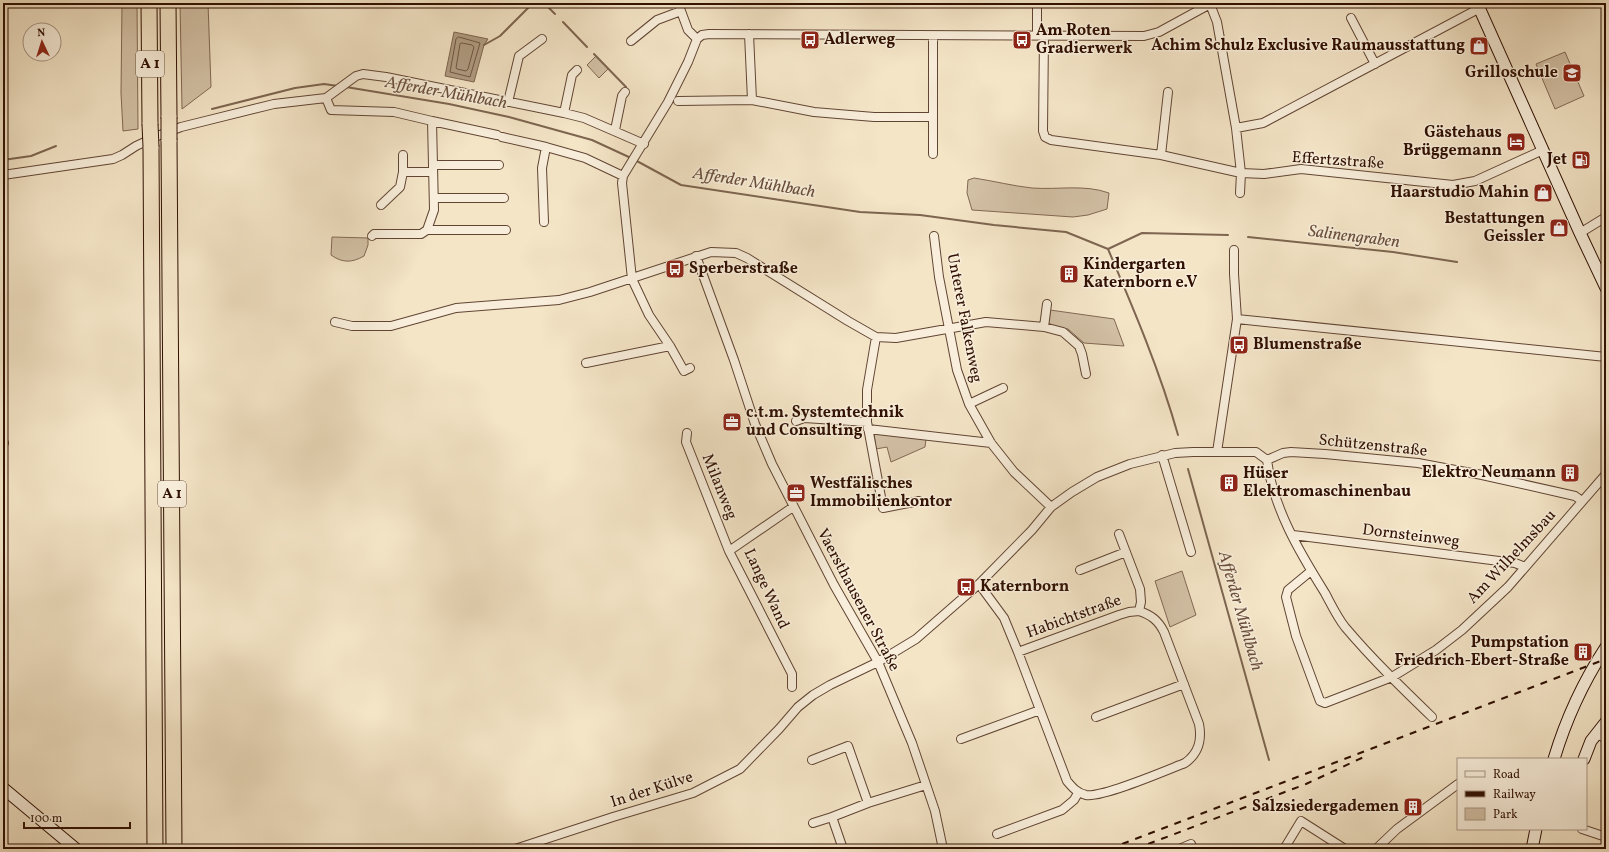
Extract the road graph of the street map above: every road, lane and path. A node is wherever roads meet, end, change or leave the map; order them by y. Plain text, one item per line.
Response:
1 (149, 3) edge
2 (168, 3) edge
3 (1037, 3) edge
4 (1211, 3) edge
5 (1478, 6) edge
6 (680, 7) edge
7 (1351, 18) dead end
8 (749, 34) junction
9 (1040, 35) junction
10 (934, 36) junction
11 (542, 39) dead end
12 (697, 39) junction
13 (631, 41) dead end
14 (1375, 64) junction
15 (577, 70) dead end
16 (625, 92) dead end
17 (1168, 92) dead end
18 (326, 98) junction
19 (752, 100) junction
20 (678, 101) dead end
21 (508, 102) junction
22 (564, 113) junction
23 (933, 117) junction
24 (432, 121) junction
25 (1236, 128) junction
26 (615, 130) junction
27 (644, 144) junction
28 (546, 147) junction
29 (1543, 150) junction
30 (933, 154) dead end
31 (403, 155) dead end
32 (1161, 155) junction
33 (499, 164) dead end
34 (433, 168) junction
35 (403, 172) junction
36 (1241, 173) junction
37 (3, 175) edge
38 (623, 176) junction
39 (1240, 193) dead end
40 (434, 198) junction
41 (504, 198) dead end
42 (381, 204) dead end
43 (1606, 217) edge
44 (544, 222) dead end
45 (427, 230) junction
46 (506, 230) dead end
47 (1580, 233) junction
48 (372, 236) dead end
49 (934, 236) dead end
50 (1234, 250) dead end
51 (696, 256) junction
52 (632, 279) junction
53 (1606, 288) edge
54 (1048, 304) dead end
55 (1237, 318) junction
56 (335, 322) dead end
57 (1044, 327) junction
58 (949, 328) junction
59 (876, 336) junction
60 (670, 346) junction
61 (1606, 357) edge
62 (586, 364) dead end
63 (690, 368) dead end
64 (1086, 374) dead end
65 (1004, 388) dead end
66 (969, 404) junction
67 (796, 421) dead end
68 (868, 426) junction
69 (687, 433) dead end
70 (991, 443) junction
71 (1217, 452) junction
72 (1162, 455) junction
73 (1268, 460) junction
74 (1606, 474) edge
75 (919, 501) dead end
76 (1582, 501) junction
77 (793, 507) junction
78 (1051, 507) junction
79 (1119, 534) dead end
80 (1293, 535) junction
81 (730, 551) junction
82 (1126, 552) junction
83 (1191, 552) dead end
84 (1525, 567) junction
85 (1080, 570) dead end
86 (1311, 571) junction
87 (979, 584) junction
88 (1139, 611) junction
89 (1606, 647) edge
90 (1018, 652) junction
91 (878, 662) junction
92 (1392, 678) junction
93 (1184, 684) junction
94 (792, 687) dead end
95 (1040, 710) junction
96 (1096, 717) dead end
97 (1432, 717) dead end
98 (1606, 722) edge
99 (1596, 733) junction
100 (961, 739) dead end
101 (1606, 739) edge
102 (1554, 758) edge
103 (1584, 758) edge
104 (812, 760) dead end
105 (926, 785) junction
106 (1457, 785) edge
107 (3, 788) edge
108 (1078, 792) junction
109 (868, 803) junction
110 (832, 817) junction
111 (813, 823) dead end
112 (1536, 830) edge
113 (1585, 830) edge
114 (996, 834) dead end
115 (1606, 837) edge
116 (76, 849) edge
117 (156, 849) edge
118 (174, 849) edge
119 (515, 849) edge
120 (843, 849) edge
121 (943, 849) edge
122 (1179, 849) edge
123 (1193, 849) edge
124 (1284, 849) edge
125 (1345, 849) edge
126 (1376, 849) edge
127 (1532, 849) edge

1 - 117 highway, A 1, bridge
2 - 118 highway, A 1, bridge
3 - 9 street
4 - 9 street
4 - 25 street
5 - 14 street
5 - 29 main road
6 - 12 street
6 - 13 street
7 - 14 street
8 - 10 street
8 - 12 street
8 - 19 street
9 - 10 street
9 - 32 street
10 - 23 street
11 - 21 street
12 - 27 street
14 - 25 street
15 - 22 street
16 - 26 street
17 - 32 street
18 - 21 street
18 - 24 street
18 - 37 street
19 - 20 street
19 - 23 street
21 - 22 street
22 - 26 street
23 - 30 street
24 - 28 street
24 - 34 street
25 - 36 street
26 - 27 street
27 - 38 street
28 - 38 street
28 - 44 street
29 - 36 street, Effertzstraße
29 - 47 main road
31 - 35 street
32 - 36 street
33 - 34 street
34 - 35 street
34 - 40 street
35 - 42 street
36 - 39 street
38 - 52 street
40 - 41 street
40 - 45 street
43 - 47 street
45 - 46 street
45 - 48 street
47 - 53 main road
49 - 58 street, Unterer Falkenweg
50 - 55 street
51 - 52 street
51 - 59 street
51 - 77 street, Vaersthausener Straße
52 - 56 street
52 - 60 street
54 - 57 street
55 - 61 street
55 - 71 street
57 - 58 street
57 - 64 street
58 - 59 street
58 - 66 street, Unterer Falkenweg
59 - 68 street
60 - 62 street
60 - 63 street
65 - 66 street, Unterer Falkenweg
66 - 70 street, Unterer Falkenweg
67 - 68 street
68 - 70 street
68 - 75 street
69 - 81 street, Milanweg
70 - 78 street, Unterer Falkenweg
71 - 72 street
71 - 73 street
72 - 78 street
72 - 83 street
73 - 76 street, Schützenstraße
73 - 80 street
74 - 76 street, Am Wilhelmsbau
76 - 84 street, Am Wilhelmsbau
77 - 81 street, Lange Wand
77 - 91 street, Vaersthausener Straße
78 - 87 street
79 - 82 street, Habichtstraße
80 - 84 street, Dornsteinweg
80 - 86 street
81 - 94 street, Lange Wand
82 - 85 street
82 - 88 street, Habichtstraße
84 - 92 street, Am Wilhelmsbau
86 - 92 street
86 - 92 street, Am Wilhelmsbau
87 - 90 street, Habichtstraße
87 - 91 street
88 - 90 street, Habichtstraße
88 - 93 street, Habichtstraße
89 - 102 main road
90 - 95 street, Habichtstraße
91 - 105 street, Vaersthausener Straße
91 - 119 street, In der Külve
92 - 97 street
93 - 96 street
93 - 108 street, Habichtstraße
95 - 100 street
95 - 108 street, Habichtstraße
98 - 99 main road
99 - 101 street
99 - 103 main road
104 - 109 street
105 - 109 street
105 - 121 street, Vaersthausener Straße
106 - 126 street
107 - 116 main road
108 - 114 street
109 - 110 street
110 - 111 street
110 - 120 street
112 - 127 main road
113 - 115 street
122 - 123 street
124 - 125 street

